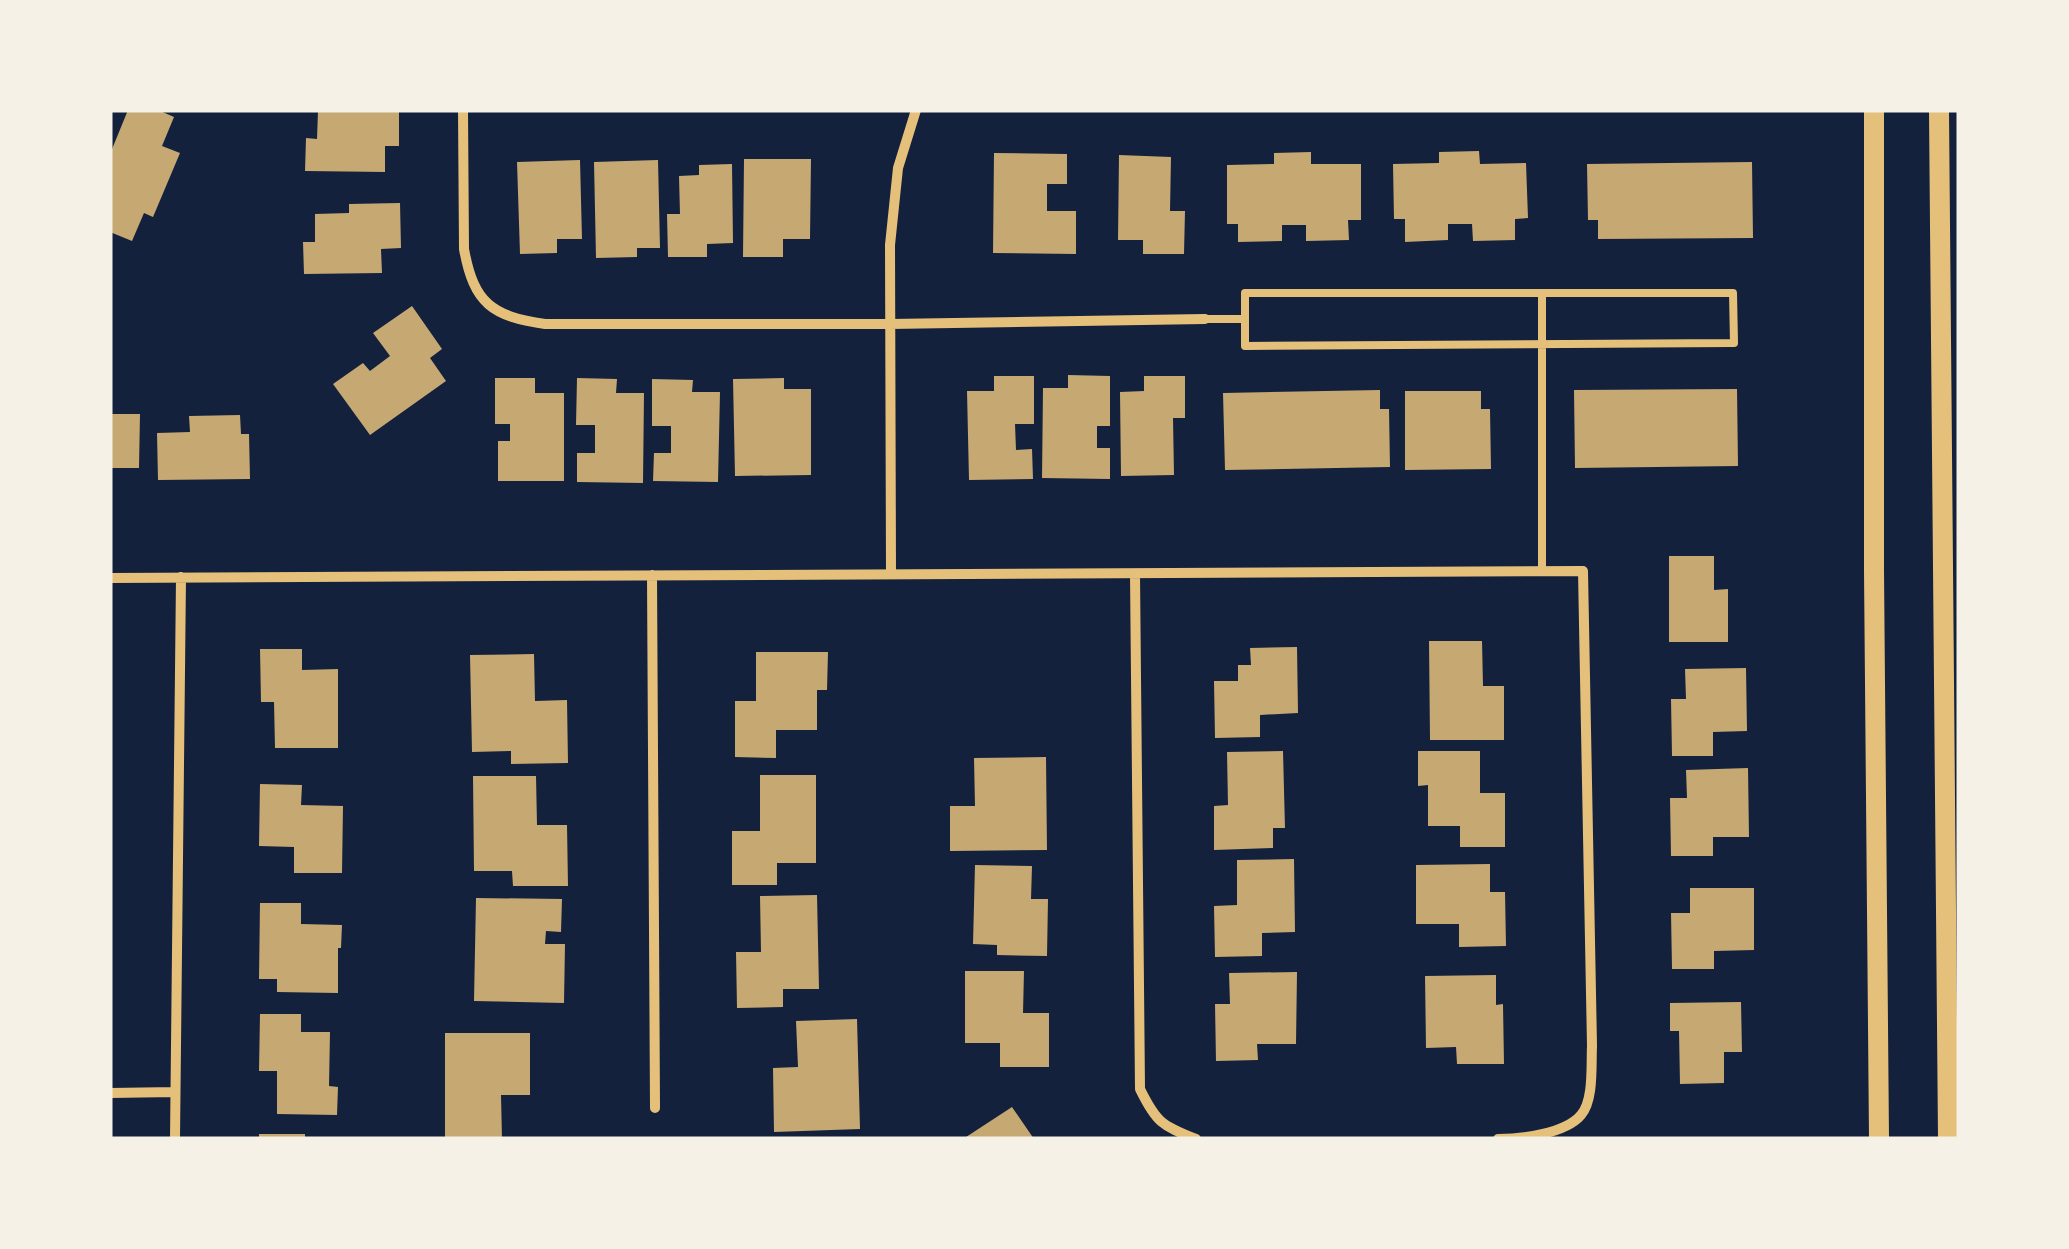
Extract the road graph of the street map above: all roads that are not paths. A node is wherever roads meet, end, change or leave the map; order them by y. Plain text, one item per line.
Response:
1 (464, 110) edge
2 (916, 110) edge
3 (1874, 110) edge
4 (1939, 110) edge
5 (1542, 292) junction
6 (1206, 319) joint
7 (1245, 319) junction
8 (890, 324) junction
9 (1542, 344) junction
10 (1542, 572) junction
11 (891, 573) junction
12 (1135, 574) junction
13 (652, 575) junction
14 (110, 578) edge
15 (181, 578) junction
16 (110, 1092) edge
17 (175, 1092) junction
18 (655, 1108) dead end
19 (175, 1139) edge
20 (1196, 1139) edge
21 (1498, 1139) edge
22 (1879, 1139) edge
23 (1948, 1139) edge

1 - 8 street
2 - 8 street
3 - 22 main road
4 - 23 main road
5 - 7 lane
5 - 9 lane
5 - 9 lane
6 - 7 lane
6 - 8 street
7 - 9 lane
8 - 11 street
9 - 10 lane
10 - 12 street
10 - 21 street
11 - 12 street
11 - 13 street
12 - 20 street
13 - 15 street
13 - 18 street
14 - 15 street
15 - 17 street
16 - 17 street
17 - 19 street

